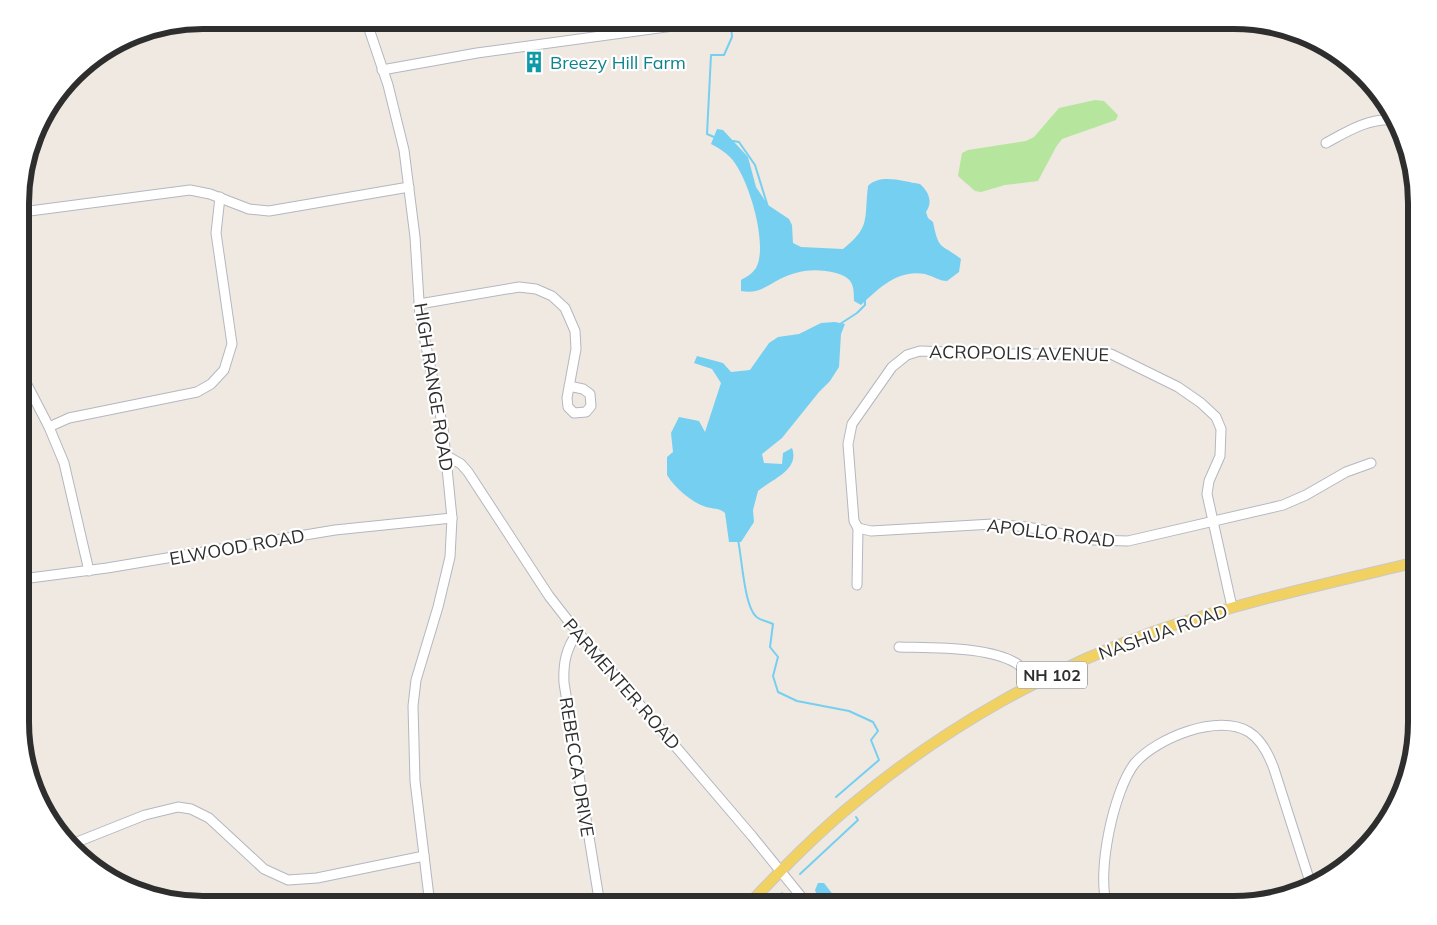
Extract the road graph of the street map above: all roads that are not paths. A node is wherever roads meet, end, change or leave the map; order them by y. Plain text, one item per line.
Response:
1 (369, 29) edge
2 (652, 29) edge
3 (382, 70) junction
4 (1387, 121) edge
5 (1326, 143) dead end
6 (409, 187) junction
7 (220, 197) junction
8 (29, 211) edge
9 (419, 304) junction
10 (569, 386) dead end
11 (29, 388) edge
12 (49, 427) junction
13 (447, 456) junction
14 (1371, 463) dead end
15 (452, 518) junction
16 (1212, 522) junction
17 (858, 528) junction
18 (1408, 564) edge
19 (89, 571) junction
20 (29, 578) edge
21 (857, 585) dead end
22 (1232, 607) junction
23 (578, 632) junction
24 (899, 647) dead end
25 (1035, 684) junction
26 (77, 842) edge
27 (424, 856) junction
28 (779, 872) junction
29 (1309, 879) edge
30 (429, 896) edge
31 (599, 896) edge
32 (756, 896) edge
33 (800, 896) edge
34 (1105, 896) edge

1 - 3 street, HIGH RANGE ROAD
2 - 3 street
3 - 6 street, HIGH RANGE ROAD
4 - 5 street
6 - 7 street
6 - 9 street, HIGH RANGE ROAD
7 - 8 street
7 - 12 street
9 - 10 street
9 - 13 street, HIGH RANGE ROAD
11 - 12 street
12 - 19 street
13 - 15 street, HIGH RANGE ROAD
13 - 23 street, PARMENTER ROAD
14 - 16 street, APOLLO ROAD
15 - 19 street, ELWOOD ROAD
15 - 27 street, HIGH RANGE ROAD
16 - 17 street, APOLLO ROAD
16 - 17 street, ACROPOLIS AVENUE
16 - 22 street, ACROPOLIS AVENUE
17 - 21 street
18 - 22 main road, NASHUA ROAD / NH 102
19 - 20 street, ELWOOD ROAD
22 - 25 main road, NASHUA ROAD / NH 102
23 - 28 street, PARMENTER ROAD
23 - 31 street, REBECCA DRIVE
24 - 25 street
25 - 28 main road, NASHUA ROAD / NH 102
26 - 27 street
27 - 30 street, HIGH RANGE ROAD
28 - 32 main road, NASHUA ROAD / NH 102
28 - 33 street, PARMENTER ROAD
29 - 34 street

